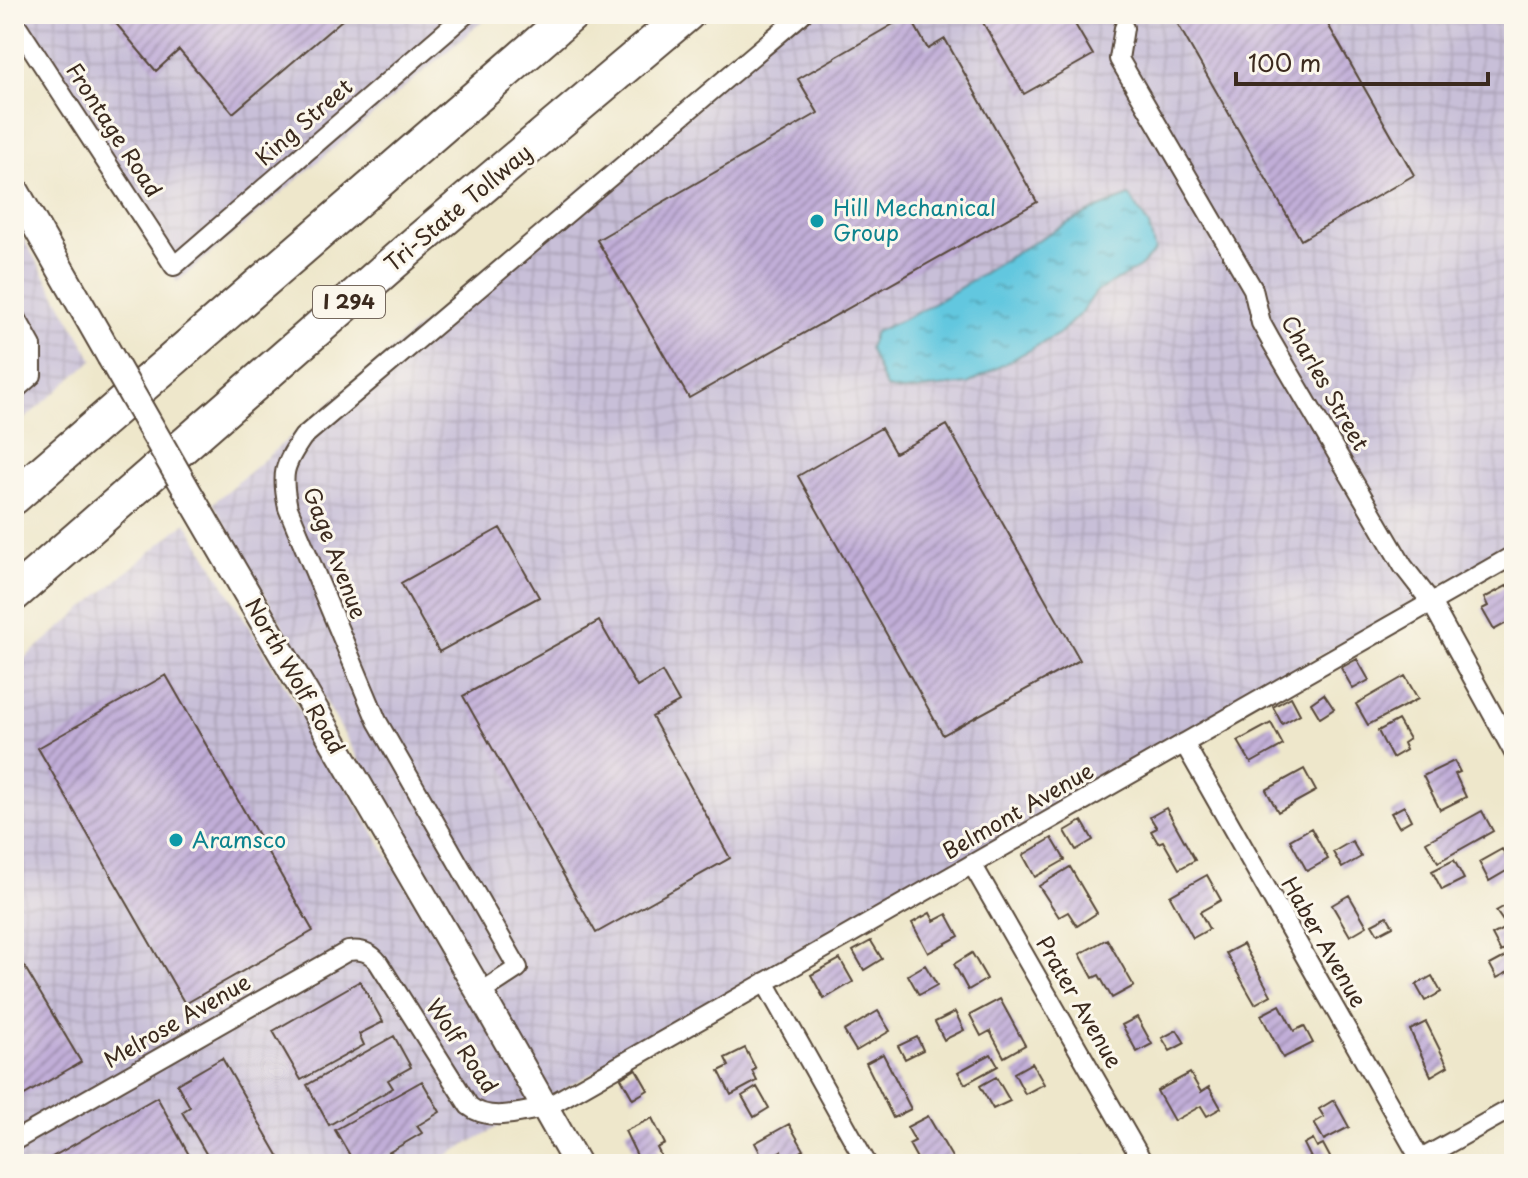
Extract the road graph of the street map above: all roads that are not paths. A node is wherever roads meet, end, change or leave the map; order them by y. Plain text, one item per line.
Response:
1 (466, 14) edge
2 (572, 14) edge
3 (687, 14) edge
4 (802, 14) edge
5 (14, 21) edge
6 (1124, 28) dead end
7 (14, 188) edge
8 (174, 266) joint
9 (14, 314) edge
10 (14, 391) edge
11 (14, 497) edge
12 (1514, 555) edge
13 (14, 594) edge
14 (1431, 602) junction
15 (1184, 743) junction
16 (1514, 753) edge
17 (972, 864) junction
18 (366, 952) joint
19 (765, 982) junction
20 (480, 993) junction
21 (1514, 1107) edge
22 (545, 1108) junction
23 (14, 1141) edge
24 (1418, 1163) edge
25 (577, 1164) edge
26 (867, 1164) edge
27 (1144, 1164) edge

1 - 8 street, King Street
2 - 11 highway
3 - 13 highway, Tri-State Tollway / I 294
4 - 20 street, Gage Avenue
5 - 8 street, Frontage Road
6 - 14 street, Charles Street
7 - 20 main road, North Wolf Road, bridge
9 - 10 street
12 - 14 street, Belmont Avenue
14 - 15 street, Belmont Avenue
14 - 16 street, Charles Street
15 - 17 street, Belmont Avenue
15 - 24 street, Haber Avenue
17 - 19 street, Belmont Avenue
17 - 27 street, Prater Avenue
18 - 22 street, Wolf Road
18 - 23 street, Melrose Avenue
19 - 22 street, Belmont Avenue
19 - 26 street
20 - 22 main road, North Wolf Road
21 - 24 street
22 - 25 main road, North Wolf Road

